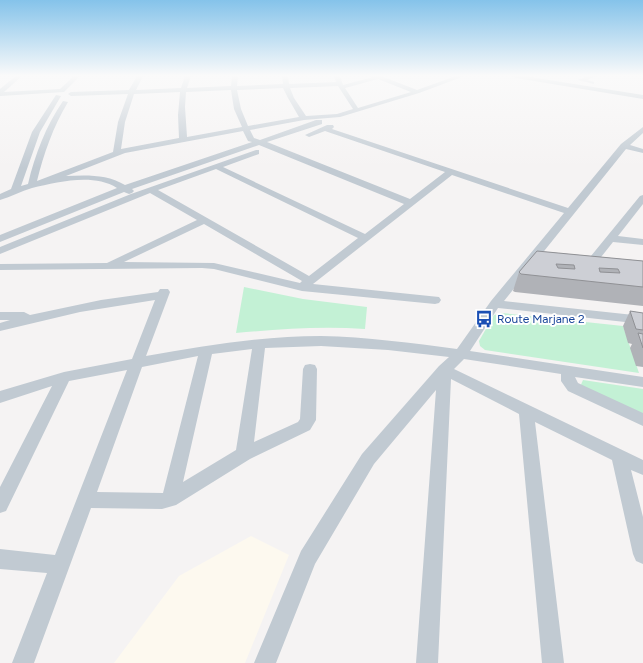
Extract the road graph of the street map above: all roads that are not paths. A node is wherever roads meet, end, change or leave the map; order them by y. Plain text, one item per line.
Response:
1 (51, 107) edge
2 (62, 107) edge
3 (123, 107) edge
4 (182, 107) edge
5 (236, 107) edge
6 (296, 107) edge
7 (354, 107) edge
8 (369, 107) edge
9 (356, 111) junction
10 (338, 116) junction
11 (304, 118) junction
12 (246, 129) junction
13 (643, 129) edge
14 (183, 140) junction
15 (258, 142) junction
16 (624, 146) junction
17 (272, 147) junction
18 (643, 151) edge
19 (117, 153) junction
20 (215, 166) junction
21 (451, 172) junction
22 (33, 185) junction
23 (125, 188) junction
24 (151, 190) junction
25 (0, 191) edge
26 (15, 191) junction
27 (134, 196) junction
28 (0, 197) edge
29 (411, 203) junction
30 (641, 203) edge
31 (568, 212) junction
32 (205, 220) junction
33 (366, 238) junction
34 (0, 239) edge
35 (612, 239) junction
36 (643, 242) edge
37 (0, 251) edge
38 (526, 264) junction
39 (541, 265) edge
40 (108, 266) junction
41 (0, 267) edge
42 (571, 268) edge
43 (586, 269) junction
44 (600, 270) edge
45 (306, 284) junction
46 (435, 300) dead end
47 (495, 304) junction
48 (0, 316) edge
49 (40, 316) junction
50 (643, 320) edge
51 (0, 327) edge
52 (259, 344) junction
53 (206, 350) junction
54 (461, 354) junction
55 (137, 362) junction
56 (310, 369) dead end
57 (444, 370) junction
58 (569, 370) junction
59 (64, 377) junction
60 (643, 382) edge
61 (0, 397) edge
62 (526, 410) junction
63 (643, 420) edge
64 (244, 454) junction
65 (619, 457) junction
66 (643, 468) edge
67 (170, 499) junction
68 (85, 500) junction
69 (0, 505) edge
70 (643, 554) edge
71 (0, 559) edge
72 (60, 565) junction
73 (23, 663) edge
74 (265, 663) edge
75 (427, 663) edge
76 (553, 663) edge

1 - 26 street
2 - 22 street
3 - 19 street
4 - 14 street
5 - 12 street
6 - 11 street
7 - 9 street
8 - 9 street
9 - 10 street
10 - 11 street
10 - 15 street
11 - 12 street
12 - 14 street
12 - 15 street
13 - 16 street
14 - 19 street
15 - 17 street
15 - 23 street
16 - 18 street
16 - 31 street
17 - 20 street
17 - 21 street
17 - 29 street
19 - 22 street
20 - 24 street
20 - 33 street
21 - 29 street
21 - 31 street
22 - 23 street
22 - 26 street
23 - 27 street
23 - 34 street
24 - 27 street
24 - 32 street
25 - 26 street
26 - 28 street
27 - 37 street
29 - 33 street
30 - 35 street
31 - 38 street
32 - 40 street
32 - 45 street
33 - 45 street
35 - 36 street
35 - 43 street
38 - 39 street
38 - 47 street
40 - 41 street
40 - 45 street
42 - 43 street
43 - 44 street
45 - 46 street
47 - 50 street
47 - 54 street
48 - 49 street
49 - 51 street
49 - 55 street
52 - 53 street
52 - 54 street
52 - 64 street
53 - 55 street
53 - 67 street
54 - 57 street
54 - 58 street
55 - 59 street
55 - 68 street
56 - 64 street
57 - 62 street
57 - 74 street
57 - 75 street
58 - 60 street
58 - 63 street
59 - 61 street
59 - 69 street
62 - 65 street
62 - 76 street
64 - 67 street
65 - 66 street
65 - 70 street
67 - 68 street
68 - 72 street
71 - 72 street
72 - 73 street

